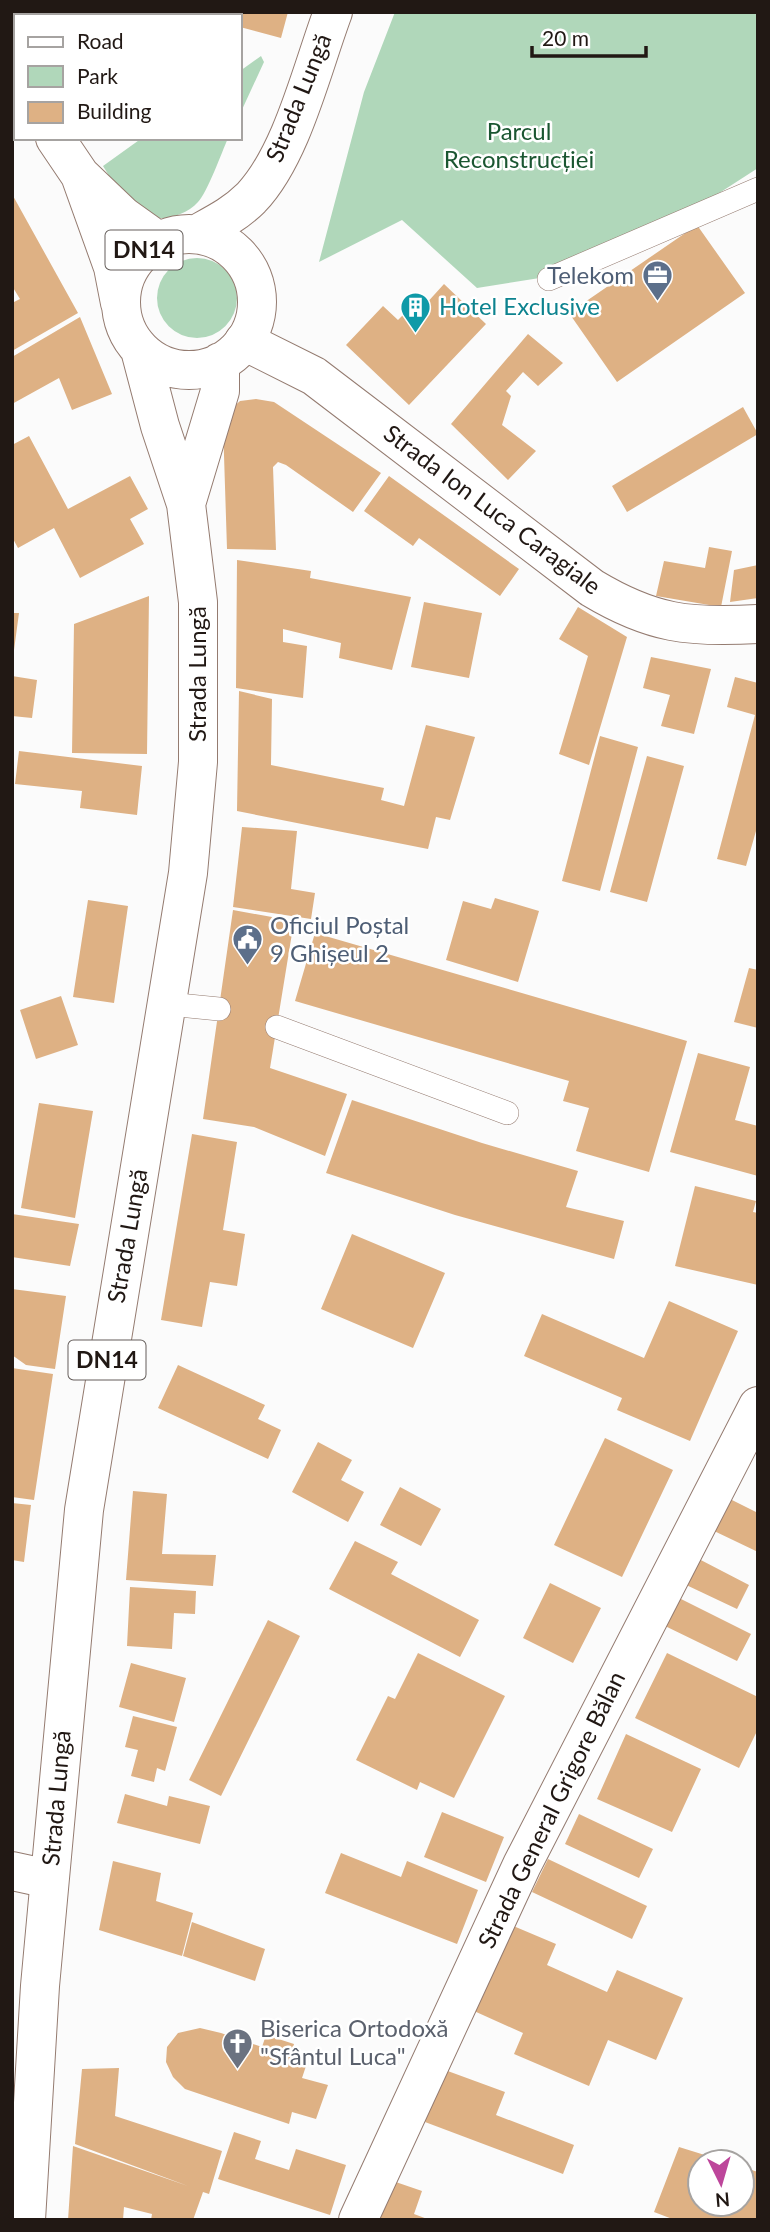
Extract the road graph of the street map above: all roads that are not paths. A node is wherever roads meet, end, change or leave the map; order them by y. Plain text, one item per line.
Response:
1 (333, 12) edge
2 (56, 140) edge
3 (80, 174) junction
4 (758, 189) edge
5 (197, 234) junction
6 (158, 241) junction
7 (549, 279) dead end
8 (122, 316) junction
9 (140, 350) junction
10 (232, 351) junction
11 (186, 504) junction
12 (758, 624) edge
13 (168, 1004) junction
14 (219, 1009) dead end
15 (276, 1027) dead end
16 (507, 1113) dead end
17 (758, 1406) edge
18 (12, 1871) edge
19 (49, 1879) junction
20 (26, 2220) edge
21 (358, 2220) edge

1 - 5 main road, Strada Lungă / DN14
2 - 3 main road, DN14
3 - 6 main road, DN14
3 - 8 main road, DN14
4 - 7 lane
5 - 6 main road, DN14
5 - 10 main road, DN14
6 - 8 main road, DN14
8 - 9 main road, DN14
9 - 10 main road
9 - 11 main road, Strada Lungă / DN14
10 - 11 main road, Strada Lungă / DN14
10 - 12 main road, Strada Ion Luca Caragiale
11 - 13 main road, Strada Lungă / DN14
13 - 14 lane
13 - 19 main road, Strada Lungă / DN14
15 - 16 lane
17 - 21 main road, Strada General Grigore Bălan
18 - 19 main road
19 - 20 main road, Strada Lungă / DN14

